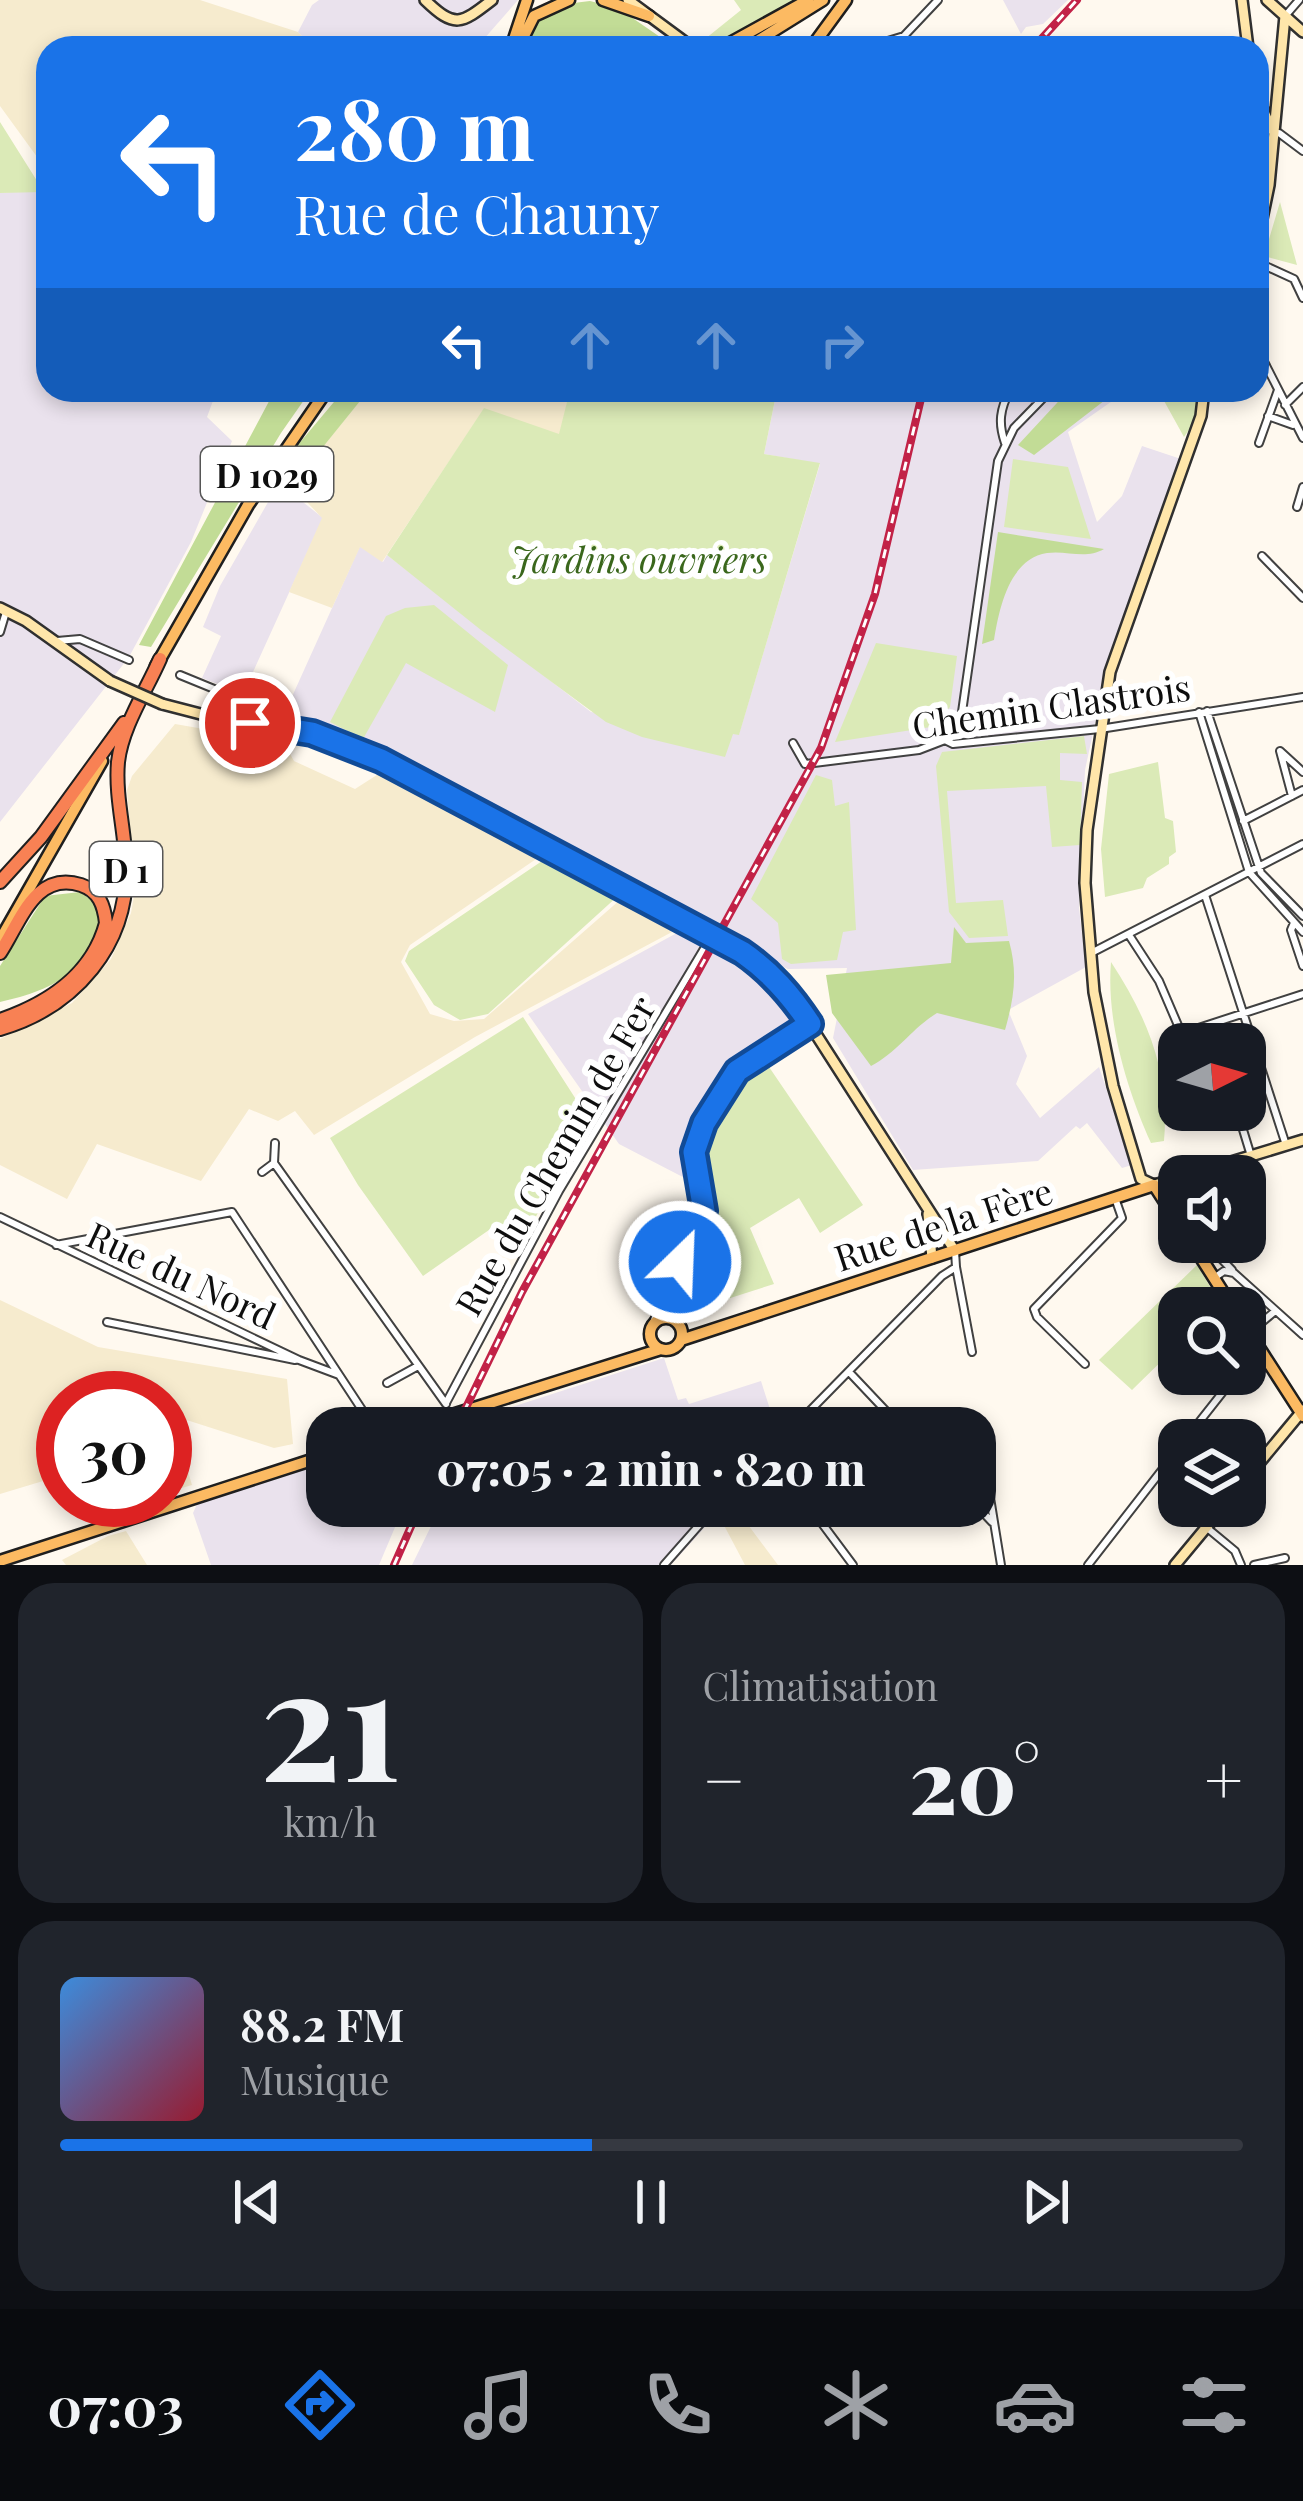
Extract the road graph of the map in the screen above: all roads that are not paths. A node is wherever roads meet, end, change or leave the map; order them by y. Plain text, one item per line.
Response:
1 (424, 0) edge
2 (492, 0) edge
3 (527, 0) edge
4 (549, 0) edge
5 (568, 0) edge
6 (603, 0) edge
7 (628, 0) edge
8 (808, 0) edge
9 (823, 0) edge
10 (846, 0) edge
11 (938, 0) edge
12 (1242, 0) edge
13 (1267, 0) edge
14 (1299, 0) edge
15 (539, 12) junction
16 (649, 16) junction
17 (1286, 16) junction
18 (1303, 32) edge
19 (518, 36) edge
20 (521, 36) edge
21 (676, 36) edge
22 (743, 36) edge
23 (765, 36) edge
24 (820, 36) edge
25 (904, 36) edge
26 (1246, 36) edge
27 (1281, 49) junction
28 (1269, 124) edge
29 (1273, 133) junction
30 (1303, 152) edge
31 (1270, 177) joint
32 (1269, 183) edge
33 (1269, 268) edge
34 (1303, 298) edge
35 (1269, 372) edge
36 (1303, 387) edge
37 (1278, 390) junction
38 (319, 402) edge
39 (1005, 402) edge
40 (1038, 402) edge
41 (1203, 402) edge
42 (1285, 406) junction
43 (1268, 416) junction
44 (1296, 426) junction
45 (1303, 438) edge
46 (1259, 442) dead end
47 (1005, 444) junction
48 (1303, 487) edge
49 (1297, 507) dead end
50 (1262, 556) dead end
51 (1303, 598) edge
52 (3, 609) edge
53 (0, 632) edge
54 (53, 642) junction
55 (160, 658) junction
56 (129, 660) dead end
57 (180, 675) dead end
58 (1300, 697) edge
59 (1303, 707) edge
60 (1203, 711) junction
61 (124, 723) junction
62 (280, 727) junction
63 (1100, 729) junction
64 (945, 740) junction
65 (793, 742) dead end
66 (1303, 772) edge
67 (1303, 790) edge
68 (1292, 796) junction
69 (1243, 821) junction
70 (1303, 844) edge
71 (1259, 868) junction
72 (1249, 872) junction
73 (0, 882) edge
74 (1205, 895) junction
75 (1301, 910) edge
76 (1294, 923) junction
77 (1303, 932) edge
78 (1129, 935) junction
79 (715, 937) junction
80 (0, 940) edge
81 (0, 953) edge
82 (1090, 953) junction
83 (1303, 966) edge
84 (1303, 994) edge
85 (1243, 1013) junction
86 (1178, 1023) edge
87 (1213, 1023) edge
88 (0, 1024) edge
89 (810, 1024) junction
90 (1303, 1140) edge
91 (275, 1143) dead end
92 (1286, 1145) junction
93 (1254, 1155) edge
94 (274, 1163) junction
95 (262, 1172) dead end
96 (1158, 1184) edge
97 (1154, 1185) junction
98 (1158, 1191) edge
99 (1115, 1198) junction
100 (928, 1214) junction
101 (0, 1217) edge
102 (56, 1245) junction
103 (955, 1251) junction
104 (932, 1258) junction
105 (1205, 1263) edge
106 (1225, 1263) edge
107 (956, 1267) junction
108 (1234, 1273) junction
109 (942, 1276) junction
110 (1214, 1278) junction
111 (1220, 1287) edge
112 (662, 1297) junction
113 (1275, 1311) junction
114 (1266, 1317) edge
115 (107, 1322) dead end
116 (653, 1324) junction
117 (677, 1328) junction
118 (1303, 1335) edge
119 (650, 1339) junction
120 (661, 1349) junction
121 (971, 1352) dead end
122 (627, 1357) junction
123 (1266, 1358) edge
124 (299, 1360) junction
125 (1084, 1364) dead end
126 (418, 1366) junction
127 (850, 1372) junction
128 (342, 1376) junction
129 (387, 1383) dead end
130 (1220, 1395) edge
131 (483, 1404) junction
132 (361, 1407) edge
133 (442, 1407) edge
134 (448, 1407) edge
135 (469, 1407) edge
136 (482, 1407) edge
137 (814, 1407) edge
138 (882, 1407) edge
139 (1302, 1413) edge
140 (1202, 1419) edge
141 (1266, 1455) edge
142 (306, 1462) edge
143 (1158, 1475) edge
144 (697, 1527) edge
145 (825, 1527) edge
146 (994, 1527) edge
147 (1206, 1527) joint
148 (1285, 1558) dead end
149 (0, 1561) edge
150 (664, 1565) edge
151 (853, 1565) edge
152 (1001, 1565) edge
153 (1088, 1565) edge
154 (1175, 1565) edge
155 (1241, 1565) edge
156 (1253, 1565) edge

1 - 2 main road
3 - 19 main road
4 - 15 main road
5 - 15 main road
6 - 16 main road
7 - 16 main road
8 - 22 main road
9 - 23 main road
10 - 24 main road
11 - 25 street
12 - 26 main road
13 - 17 main road
14 - 17 street
15 - 20 main road
16 - 21 main road
17 - 18 main road
17 - 27 main road
18 - 27 main road
27 - 29 main road
28 - 29 main road
29 - 30 street
29 - 31 main road
31 - 32 main road
33 - 34 street
35 - 37 street
36 - 42 street
37 - 42 street
37 - 43 street
38 - 55 main road, D 1029
39 - 47 street
40 - 47 street
41 - 63 main road
42 - 44 street
43 - 44 street
43 - 46 street
44 - 45 street
47 - 64 street
48 - 49 street
50 - 51 street
52 - 53 street
52 - 54 main road
54 - 56 street
54 - 62 main road, bridge
55 - 61 main road, D 1029
55 - 88 highway, D 1
57 - 62 street
58 - 59 street
58 - 60 street, Chemin Clastrois
60 - 63 street, Chemin Clastrois
60 - 69 street
60 - 72 street
61 - 73 highway, D 1
61 - 80 main road, D 1029
62 - 79 main road
63 - 64 street, Chemin Clastrois
63 - 82 main road
64 - 65 street, Chemin Clastrois
66 - 68 street
67 - 68 street
68 - 69 street
69 - 71 street
70 - 71 street
71 - 72 street
71 - 75 street
72 - 74 street
72 - 76 street
74 - 78 street
74 - 85 street
75 - 76 street
76 - 77 street
76 - 83 street
78 - 82 street
78 - 86 street
79 - 89 main road
79 - 134 street, Rue du Chemin de Fer
81 - 88 highway, D 1
82 - 97 main road
84 - 85 street
85 - 87 street
85 - 92 street
89 - 100 main road
89 - 112 street
90 - 92 main road, Rue de la Fère
91 - 94 street
92 - 93 main road, Rue de la Fère
94 - 95 street
94 - 126 street
96 - 97 main road, Rue de la Fère
97 - 98 main road
97 - 99 main road, Rue de la Fère
99 - 103 main road, Rue de la Fère
99 - 125 street
100 - 103 main road
100 - 104 main road
101 - 102 street, Rue du Nord
102 - 124 street, Rue du Nord
102 - 128 street
103 - 104 main road, Rue de la Fère
103 - 107 street
104 - 109 street
104 - 117 main road, Rue de la Fère
105 - 110 main road
106 - 108 street
107 - 109 street
107 - 121 street
108 - 110 street
108 - 113 street
109 - 127 street
110 - 111 main road
112 - 116 street
112 - 117 street
113 - 114 street
113 - 118 street
115 - 124 street
116 - 117 main road
116 - 119 main road
117 - 120 main road
119 - 120 main road
119 - 122 main road
120 - 122 main road
122 - 131 main road
123 - 139 main road
124 - 128 street, Rue du Nord
126 - 129 street
126 - 133 street
127 - 137 street
127 - 138 street
128 - 132 street
130 - 140 street
131 - 135 main road
131 - 136 street
139 - 141 main road
142 - 149 main road
143 - 153 street
144 - 150 street
145 - 151 street
146 - 152 street
147 - 154 main road
147 - 155 street
148 - 156 street

